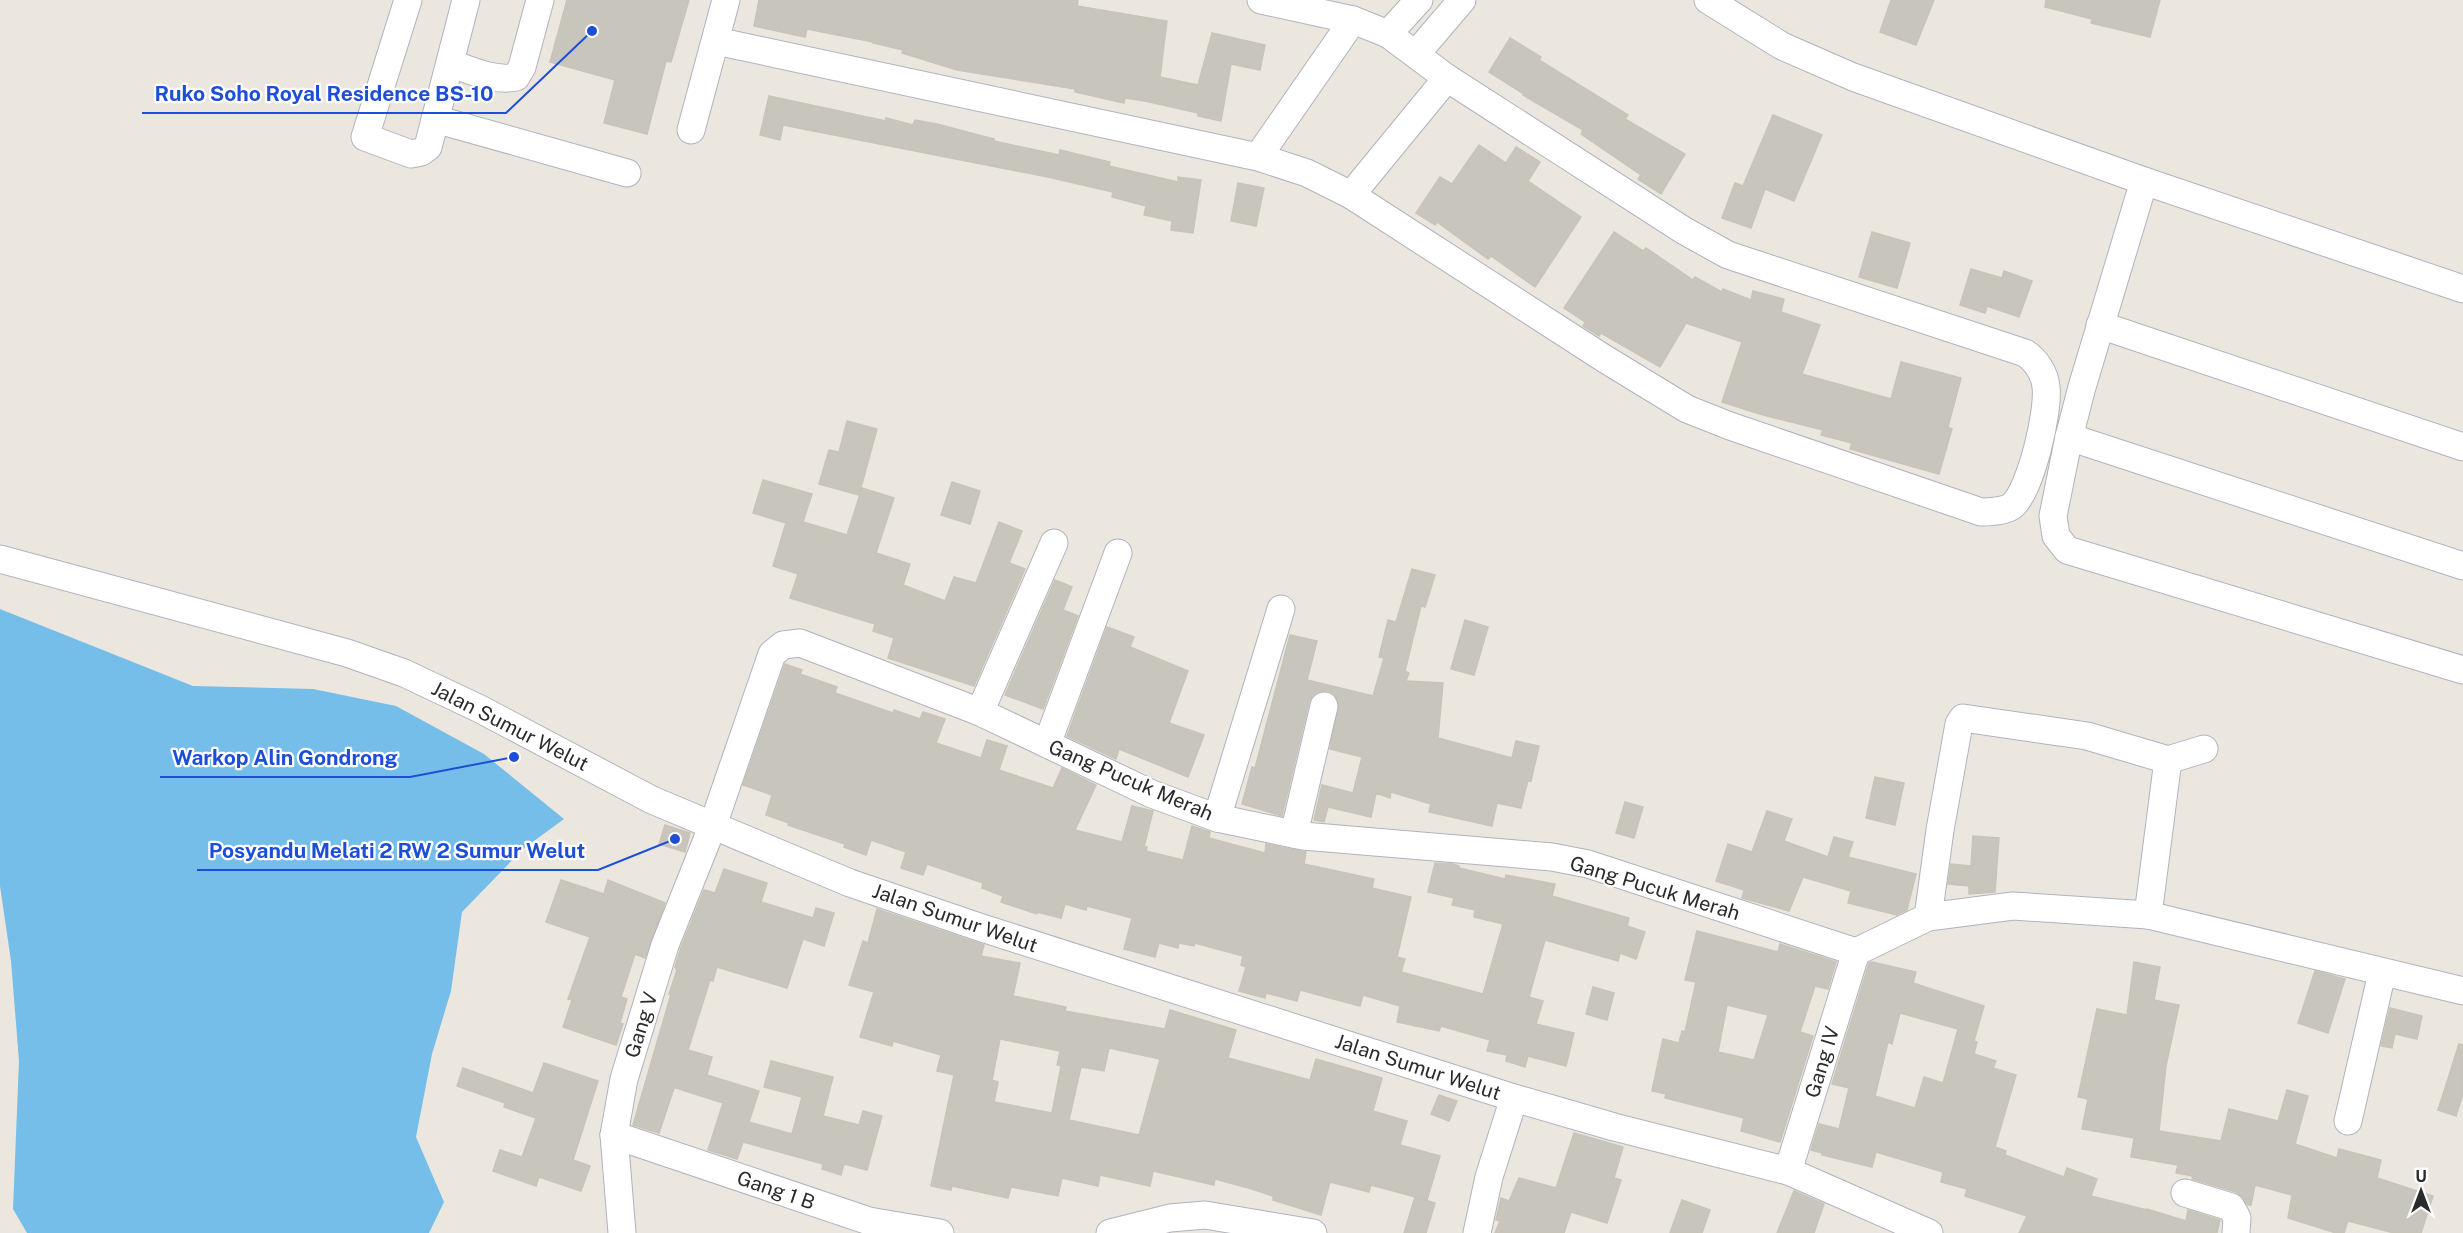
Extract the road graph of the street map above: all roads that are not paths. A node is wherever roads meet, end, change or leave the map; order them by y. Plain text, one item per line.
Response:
1 (408, 0) edge
2 (466, 0) edge
3 (540, 0) edge
4 (726, 0) edge
5 (1261, 0) edge
6 (1419, 0) edge
7 (1462, 0) edge
8 (1708, 0) edge
9 (1353, 20) junction
10 (1388, 34) junction
11 (716, 41) junction
12 (1416, 54) junction
13 (450, 63) junction
14 (1447, 78) junction
15 (435, 119) junction
16 (691, 130) dead end
17 (1258, 157) junction
18 (627, 172) dead end
19 (2144, 181) junction
20 (1351, 195) junction
21 (2463, 290) edge
22 (2100, 326) junction
23 (2069, 437) junction
24 (2463, 447) edge
25 (1054, 543) dead end
26 (1118, 553) dead end
27 (0, 559) edge
28 (2463, 566) edge
29 (1281, 609) dead end
30 (2463, 670) edge
31 (1324, 706) dead end
32 (980, 712) junction
33 (1047, 744) junction
34 (2204, 749) dead end
35 (2168, 760) junction
36 (1217, 818) junction
37 (713, 825) junction
38 (1293, 834) junction
39 (2148, 915) junction
40 (1928, 917) junction
41 (1856, 952) junction
42 (2382, 973) junction
43 (2463, 991) edge
44 (1514, 1098) junction
45 (2348, 1121) dead end
46 (614, 1135) junction
47 (1788, 1171) junction
48 (2185, 1193) dead end
49 (1223, 1225) edge
50 (622, 1233) edge
51 (940, 1233) edge
52 (1110, 1233) edge
53 (1313, 1233) edge
54 (1477, 1233) edge
55 (1929, 1233) edge
56 (2236, 1233) edge

1 - 15 street
2 - 13 street
3 - 13 street
4 - 11 street
5 - 9 street
6 - 10 street
7 - 12 street
8 - 19 street
9 - 10 street
9 - 17 street
10 - 12 street
11 - 16 street
11 - 17 street
12 - 14 street
13 - 15 street
14 - 20 street
14 - 20 street
15 - 18 street
17 - 20 street
19 - 21 street
19 - 22 street
22 - 23 street
22 - 24 street
23 - 28 street
23 - 30 street
25 - 32 street
26 - 33 street
27 - 37 street, Jalan Sumur Welut
29 - 36 street
31 - 38 street
32 - 33 street, Gang Pucuk Merah
32 - 37 street, Gang Pucuk Merah
33 - 36 street, Gang Pucuk Merah
34 - 35 street
35 - 39 street
35 - 40 street
36 - 38 street, Gang Pucuk Merah
37 - 44 street, Jalan Sumur Welut
37 - 46 street, Gang V
38 - 41 street, Gang Pucuk Merah
39 - 40 street
39 - 42 street
40 - 41 street
41 - 47 street, Gang IV
42 - 43 street
42 - 45 street
44 - 47 street, Jalan Sumur Welut
44 - 54 street
46 - 50 street, Gang V
46 - 51 street, Gang 1 B
47 - 55 street, Jalan Sumur Welut
48 - 56 street
49 - 52 street
49 - 53 street

